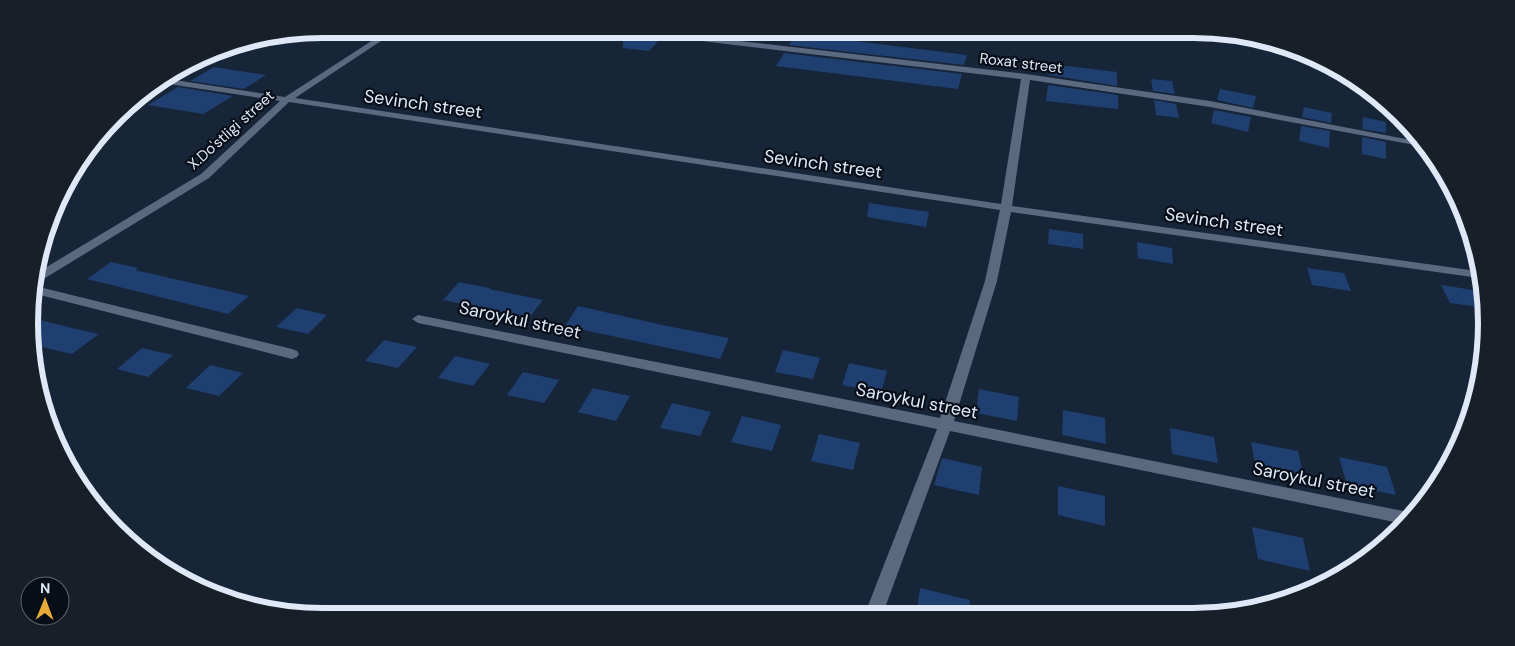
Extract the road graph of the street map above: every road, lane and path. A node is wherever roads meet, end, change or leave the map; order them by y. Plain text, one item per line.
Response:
1 (381, 38) edge
2 (694, 38) edge
3 (1026, 77) junction
4 (170, 82) edge
5 (286, 100) junction
6 (1414, 143) edge
7 (1006, 208) junction
8 (1473, 274) edge
9 (42, 275) edge
10 (40, 290) edge
11 (418, 319) dead end
12 (292, 354) dead end
13 (945, 426) junction
14 (1402, 517) edge
15 (876, 608) edge

1 - 5 street, X.Do'stligi street
2 - 3 street, Roxat street
3 - 6 street, Roxat street
3 - 7 street
4 - 5 street, Sevinch street
5 - 7 street, Sevinch street
5 - 9 street, X.Do'stligi street
7 - 8 street, Sevinch street
7 - 13 street
10 - 12 street
11 - 13 street, Saroykul street
13 - 14 street, Saroykul street
13 - 15 street

